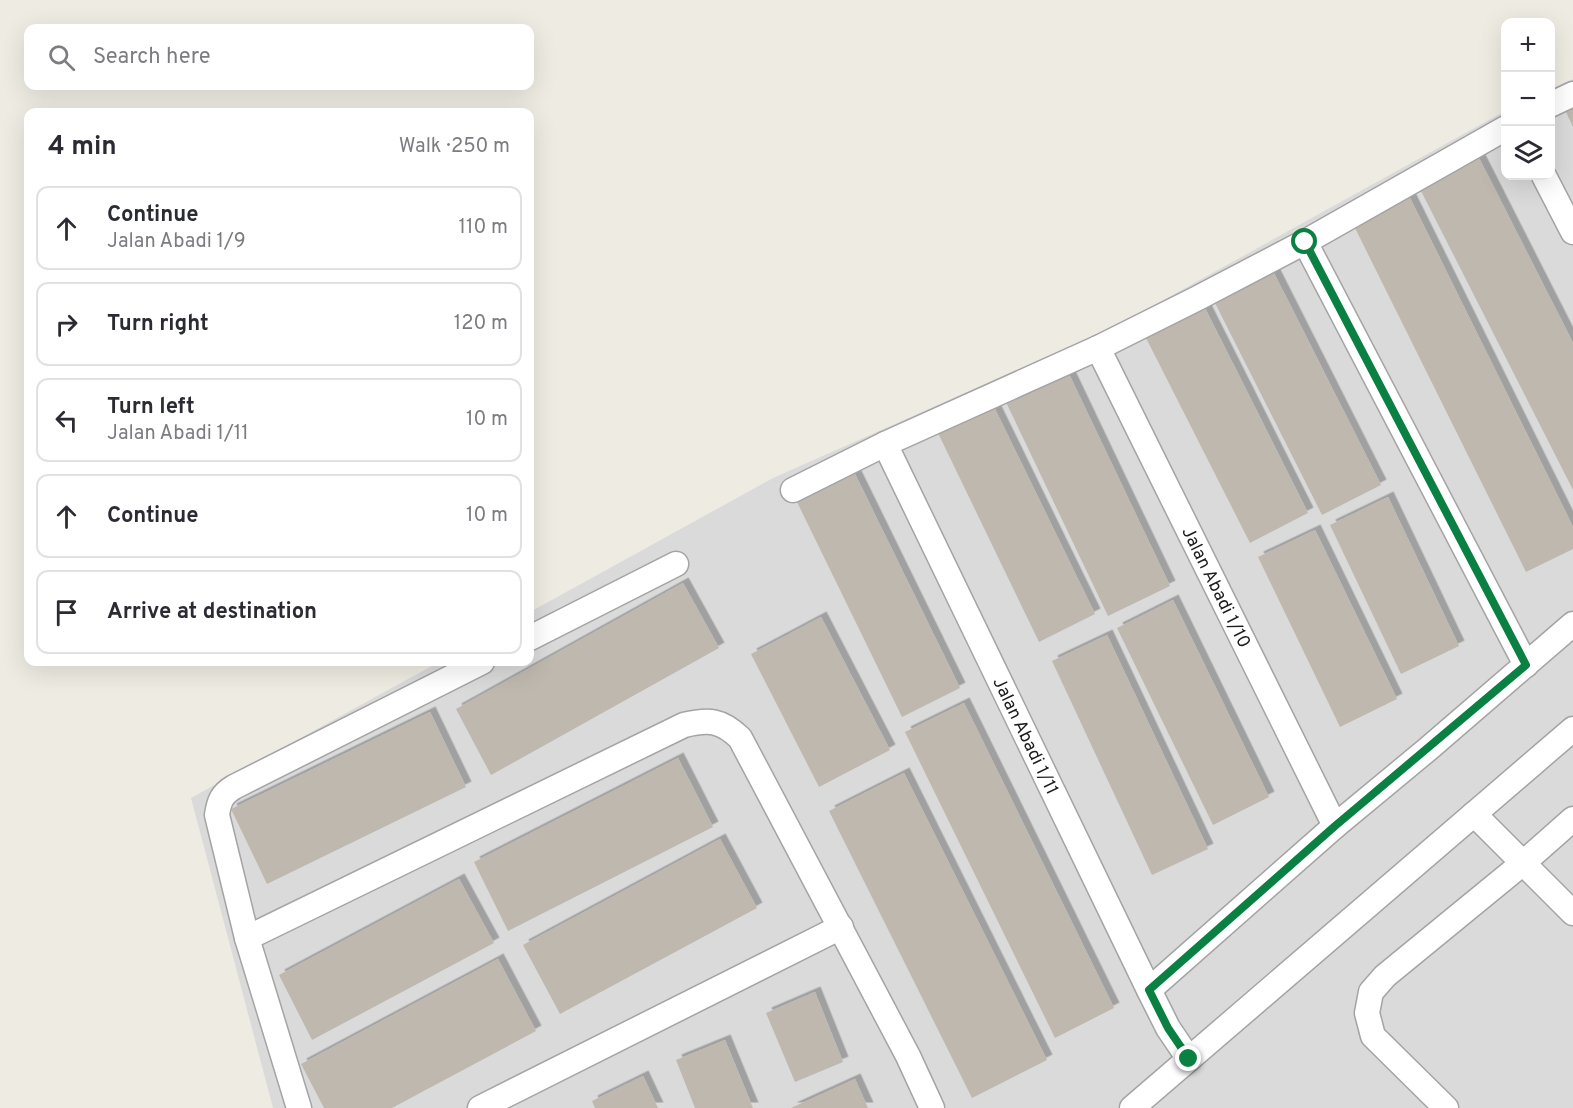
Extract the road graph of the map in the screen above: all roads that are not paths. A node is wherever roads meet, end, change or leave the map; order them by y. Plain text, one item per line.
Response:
1 (1573, 94) edge
2 (1555, 103) edge
3 (1501, 131) edge
4 (1546, 180) edge
5 (1573, 232) edge
6 (1305, 242) junction
7 (1098, 348) junction
8 (885, 444) junction
9 (793, 490) dead end
10 (676, 564) dead end
11 (1573, 624) edge
12 (534, 636) edge
13 (1526, 665) junction
14 (474, 666) edge
15 (1573, 729) edge
16 (1474, 814) junction
17 (1573, 819) edge
18 (1335, 826) junction
19 (1523, 863) junction
20 (1573, 913) edge
21 (841, 927) junction
22 (247, 938) junction
23 (1149, 990) junction
24 (1189, 1059) junction
25 (299, 1108) edge
26 (480, 1108) edge
27 (932, 1108) edge
28 (1132, 1108) edge
29 (1446, 1108) edge

1 - 2 street
3 - 6 street
4 - 5 street
6 - 7 street
6 - 13 street
7 - 8 street
7 - 18 street, Jalan Abadi 1/10
8 - 9 street
8 - 23 street, Jalan Abadi 1/11
10 - 12 street
11 - 13 street
13 - 18 street
14 - 22 street
15 - 16 street
16 - 19 street
16 - 24 street
17 - 19 street
18 - 23 street
19 - 20 street
19 - 29 street
21 - 22 street
21 - 26 street
21 - 27 street
22 - 25 street
23 - 24 street, Jalan Abadi 1/11
24 - 28 street

